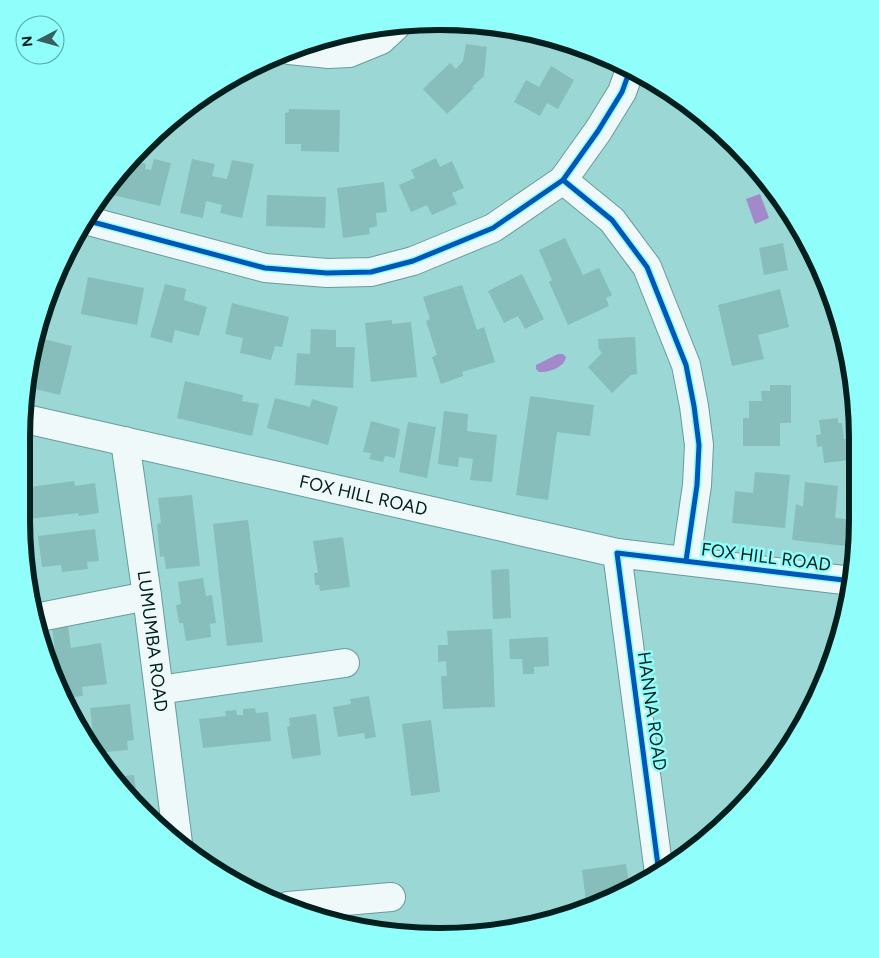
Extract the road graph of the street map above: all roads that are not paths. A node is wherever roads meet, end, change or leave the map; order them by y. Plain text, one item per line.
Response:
1 (387, 34) edge
2 (308, 52) edge
3 (628, 76) edge
4 (563, 180) junction
5 (93, 222) edge
6 (31, 420) edge
7 (124, 441) junction
8 (617, 553) junction
9 (686, 561) junction
10 (844, 580) edge
11 (147, 596) junction
12 (42, 617) edge
13 (345, 663) dead end
14 (158, 690) junction
15 (177, 832) edge
16 (659, 864) edge
17 (391, 897) dead end
18 (304, 905) edge

1 - 2 street
3 - 4 street
4 - 5 street
4 - 9 street
6 - 7 street, FOX HILL ROAD
7 - 8 street, FOX HILL ROAD
7 - 11 street, LUMUMBA ROAD
8 - 9 street, FOX HILL ROAD
8 - 16 street, HANNA ROAD
9 - 10 street, FOX HILL ROAD
11 - 12 street
11 - 14 street, LUMUMBA ROAD
13 - 14 street
14 - 15 street, LUMUMBA ROAD
17 - 18 street

